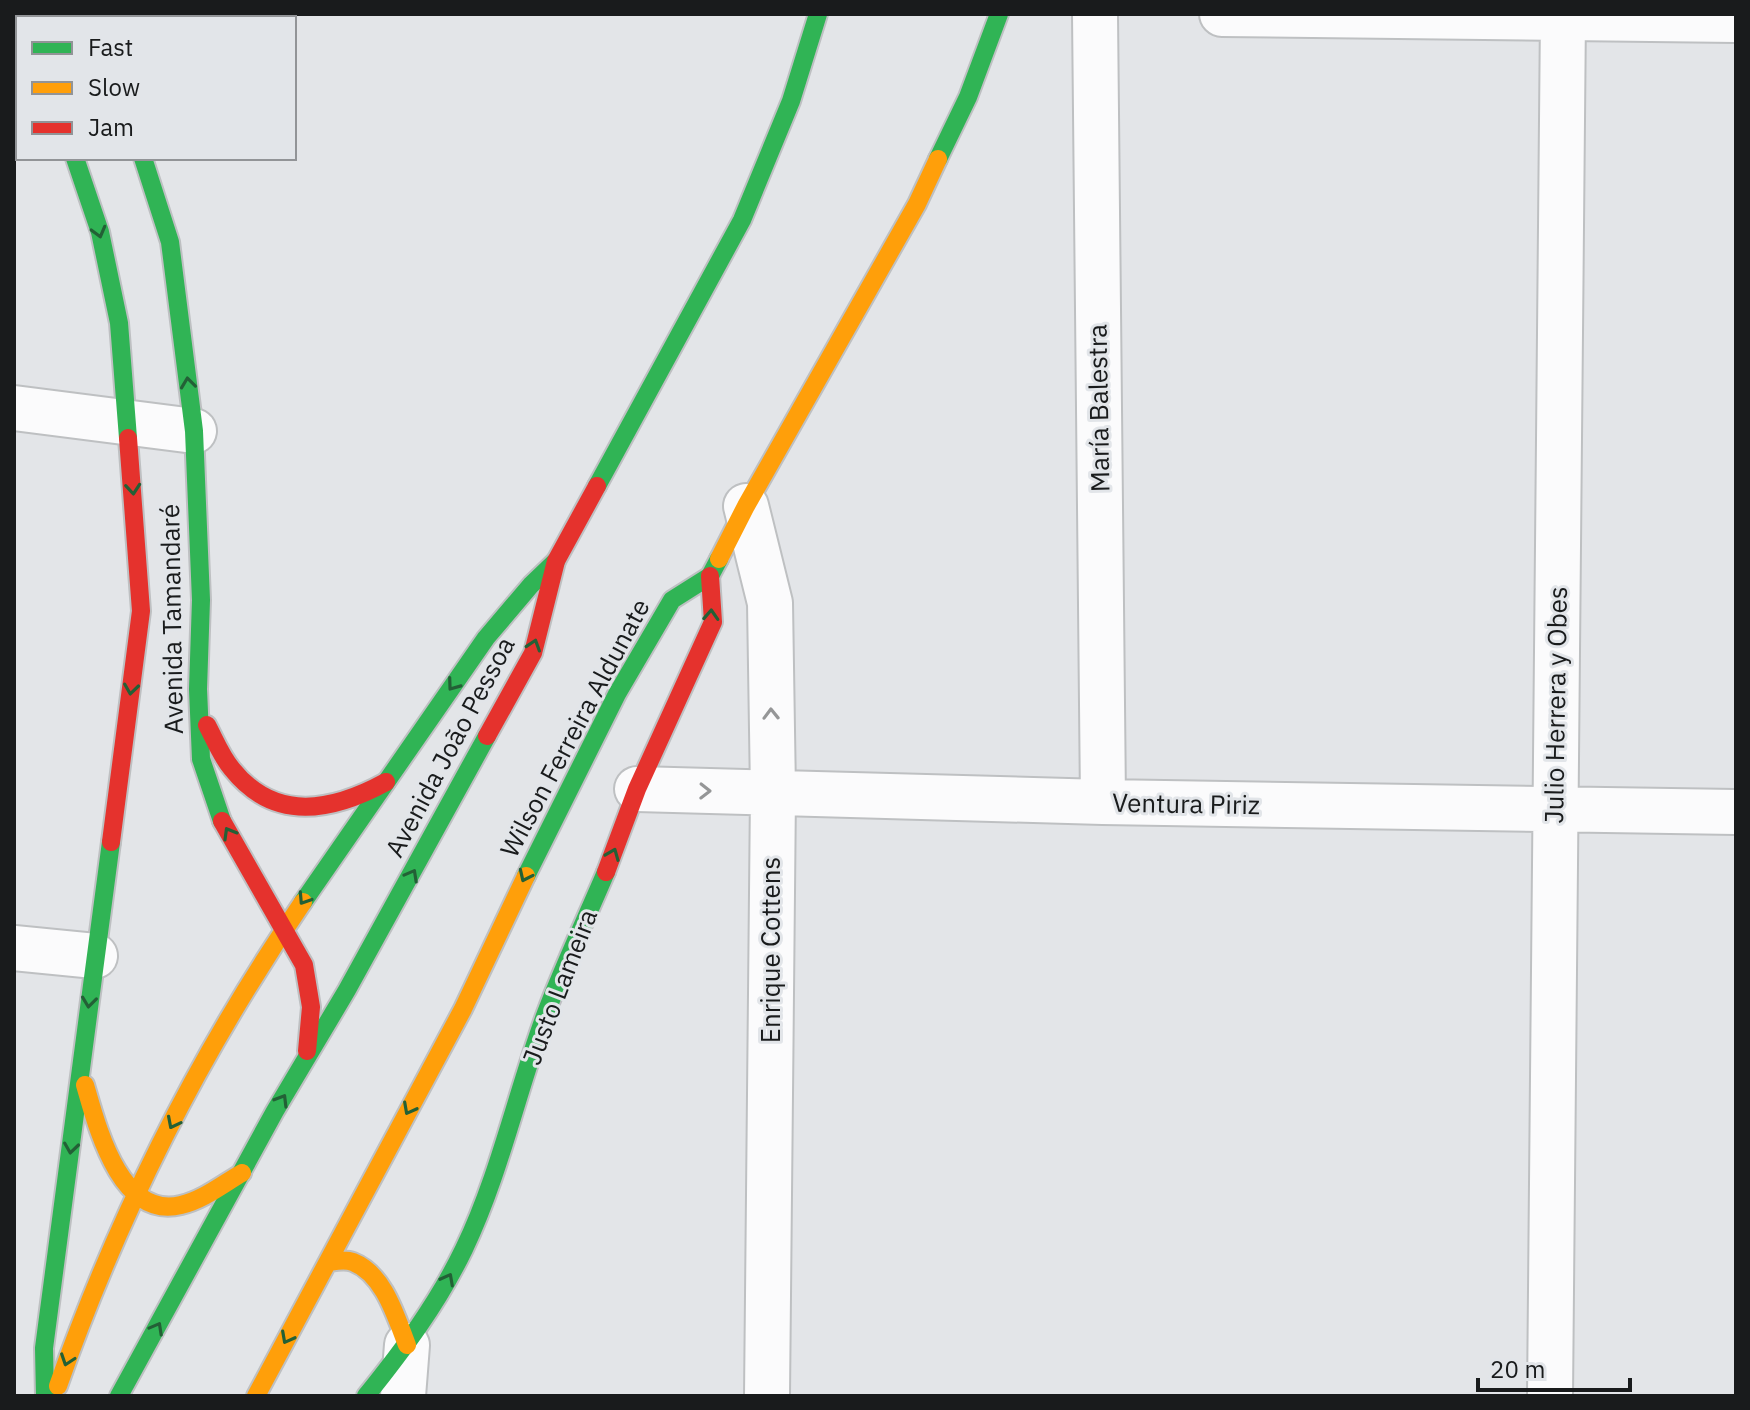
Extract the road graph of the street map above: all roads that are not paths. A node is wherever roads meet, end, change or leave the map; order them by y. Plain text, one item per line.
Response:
1 (818, 14) edge
2 (999, 14) edge
3 (1095, 14) edge
4 (1222, 14) edge
5 (1563, 16) edge
6 (1736, 20) edge
7 (76, 160) edge
8 (144, 160) edge
9 (14, 408) edge
10 (128, 423) junction
11 (194, 431) junction
12 (746, 506) junction
13 (556, 561) junction
14 (710, 576) junction
15 (198, 707) junction
16 (386, 782) junction
17 (637, 789) junction
18 (773, 792) junction
19 (1103, 802) junction
20 (1555, 810) junction
21 (1736, 812) edge
22 (284, 929) junction
23 (14, 948) edge
24 (95, 956) junction
25 (306, 1058) junction
26 (81, 1071) junction
27 (242, 1173) junction
28 (137, 1194) junction
29 (361, 1199) junction
30 (328, 1262) junction
31 (371, 1275) junction
32 (407, 1345) junction
33 (45, 1396) edge
34 (54, 1396) edge
35 (119, 1396) edge
36 (256, 1396) edge
37 (366, 1396) edge
38 (403, 1396) edge
39 (767, 1396) edge
40 (1550, 1396) edge

1 - 13 street, Avenida João Pessoa
2 - 12 street
3 - 19 street, María Balestra
4 - 5 street
5 - 6 street
5 - 20 street, Julio Herrera y Obes
7 -> 10 street, Avenida Tamandaré
11 -> 8 street, Avenida Tamandaré
9 - 10 street
10 - 11 street
10 -> 24 street, Avenida Tamandaré
11 - 15 street, Avenida Tamandaré
12 - 14 street
18 -> 12 street, Enrique Cottens
13 -> 16 street
25 -> 13 street, Avenida João Pessoa
17 -> 14 street, Justo Lameira
14 -> 29 street, Wilson Ferreira Aldunate
15 - 16 street
22 -> 15 street, Avenida Tamandaré
16 -> 22 street
17 -> 18 street, Ventura Piriz
32 -> 17 street, Justo Lameira
18 - 19 street, Ventura Piriz
18 - 39 street, Enrique Cottens
19 - 20 street, Ventura Piriz
20 - 21 street, Ventura Piriz
20 - 40 street, Julio Herrera y Obes
22 - 25 street, Avenida Tamandaré
22 -> 28 street
23 - 24 street
24 -> 26 street, Avenida Tamandaré
27 -> 25 street, Avenida João Pessoa
26 - 28 street
26 -> 33 street, Avenida Tamandaré
27 - 28 street
35 -> 27 street, Avenida João Pessoa
28 -> 34 street
29 - 30 street, Wilson Ferreira Aldunate
29 - 31 street
30 - 31 street
30 -> 36 street, Wilson Ferreira Aldunate
31 - 32 street
32 - 37 street
32 - 38 street, Justo Lameira

